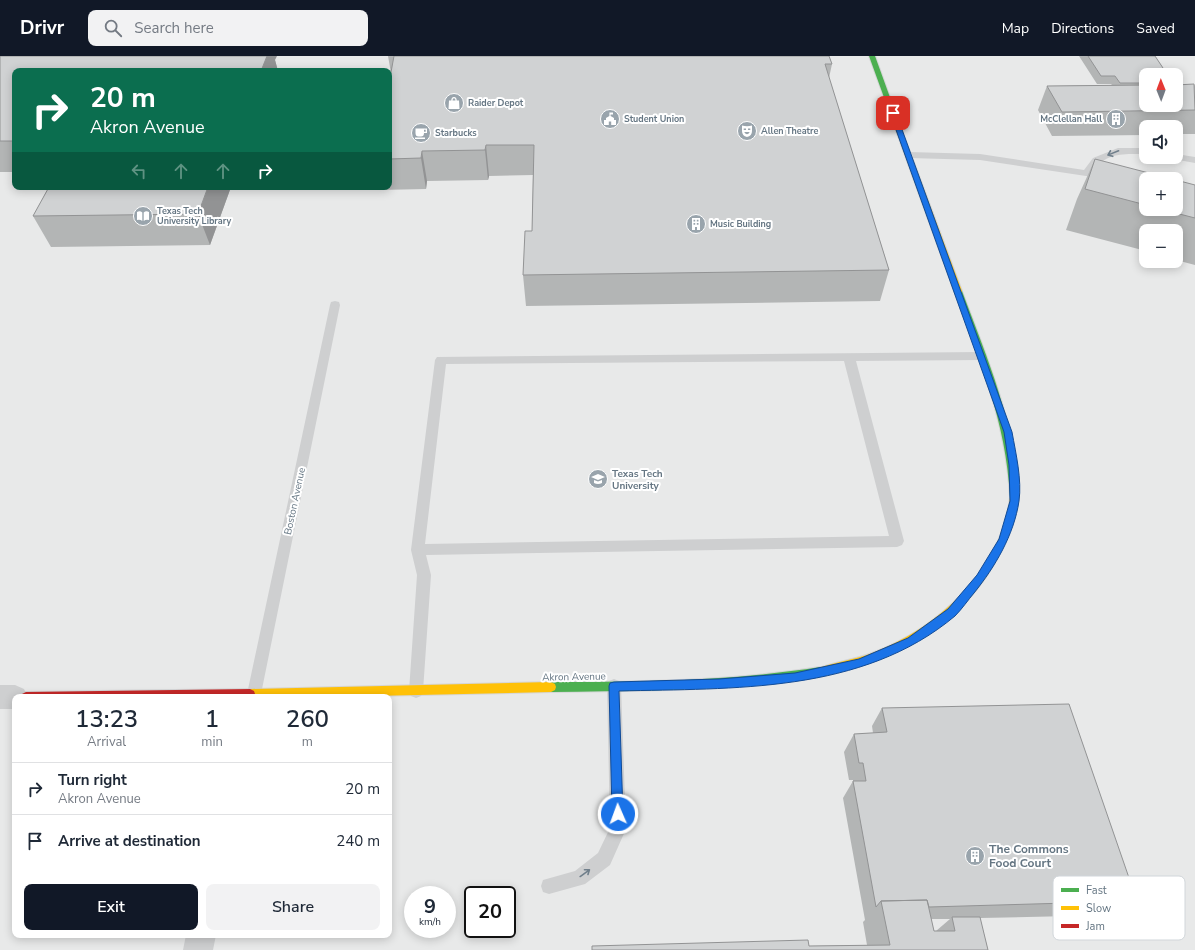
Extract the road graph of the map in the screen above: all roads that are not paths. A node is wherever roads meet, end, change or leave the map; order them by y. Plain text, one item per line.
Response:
1 (872, 56) edge
2 (1139, 151) edge
3 (909, 155) junction
4 (1183, 158) edge
5 (1195, 160) edge
6 (1086, 173) junction
7 (1116, 177) edge
8 (335, 305) dead end
9 (981, 356) junction
10 (849, 357) junction
11 (418, 550) junction
12 (614, 686) junction
13 (416, 691) junction
14 (254, 694) edge
15 (319, 694) edge
16 (0, 697) edge
17 (12, 697) edge
18 (549, 886) dead end
19 (201, 938) edge
20 (198, 950) edge

1 - 3 street, Akron Avenue
2 -> 6 lane
3 - 6 lane
3 - 9 street, Akron Avenue
4 - 5 lane
6 - 7 lane
8 - 14 lane, Boston Avenue
9 - 10 lane
9 - 12 street, Akron Avenue
10 - 11 lane
10 - 11 lane
11 - 13 lane
12 - 13 street, Akron Avenue
18 -> 12 lane
13 - 15 street, Akron Avenue
16 - 17 street
19 - 20 street

